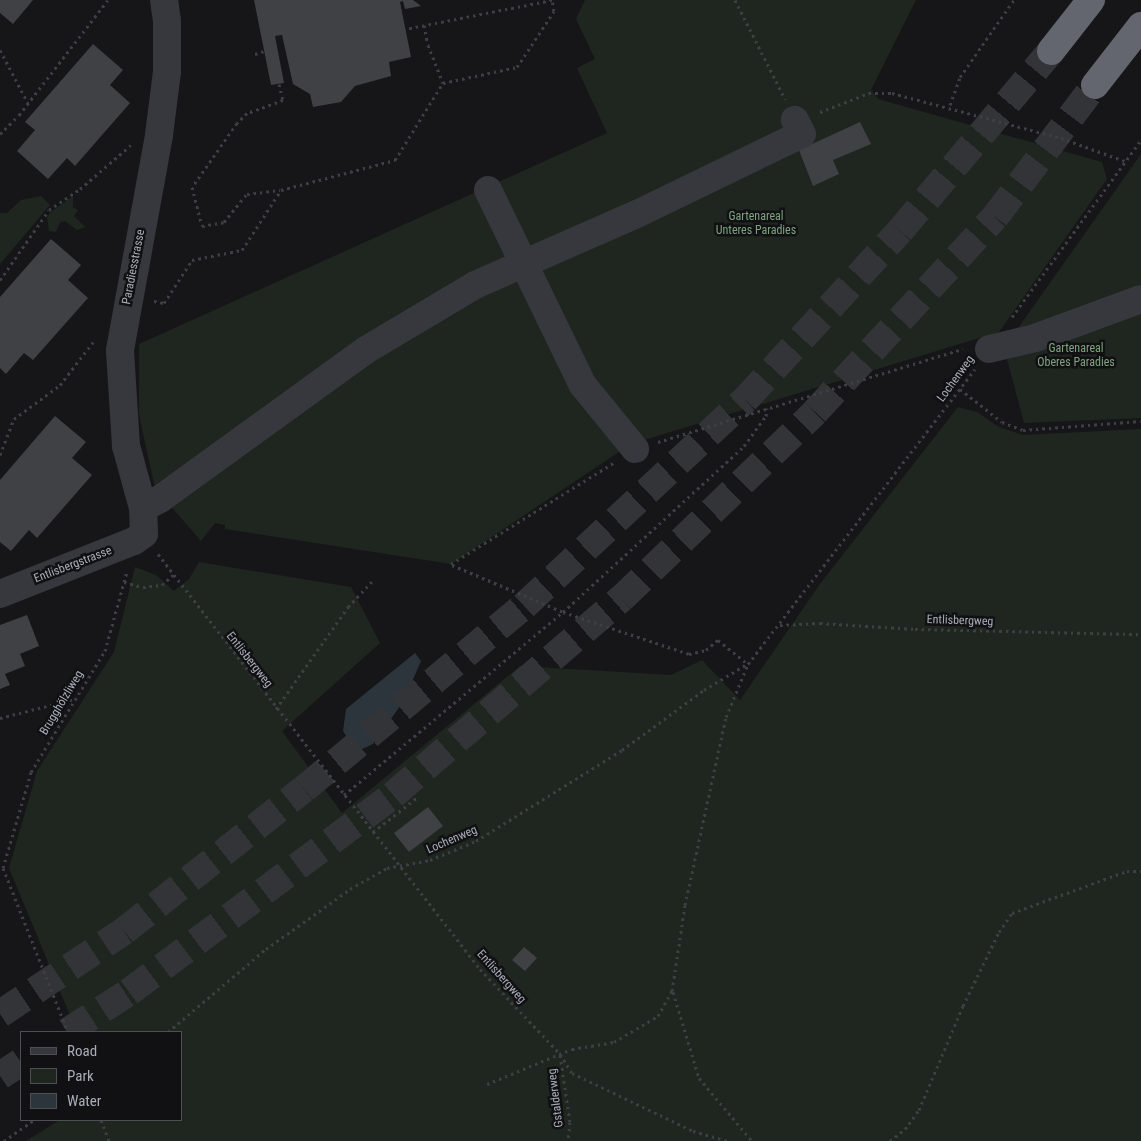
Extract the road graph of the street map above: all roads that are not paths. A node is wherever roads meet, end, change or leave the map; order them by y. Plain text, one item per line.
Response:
1 (164, 0) edge
2 (1091, 0) edge
3 (1141, 26) edge
4 (1051, 51) tunnel mouth
5 (1095, 85) tunnel mouth
6 (795, 120) road end
7 (488, 190) dead end
8 (522, 264) junction
9 (1141, 299) edge
10 (989, 349) road end
11 (635, 449) road end
12 (143, 508) junction
13 (133, 540) joint
14 (0, 594) edge

1 - 12 street, Paradiesstrasse
2 - 4 highway
3 - 5 highway
6 - 8 street
7 - 8 street
8 - 11 street
8 - 12 street
9 - 10 street
12 - 13 street, Paradiesstrasse
13 - 14 street, Entlisbergstrasse

